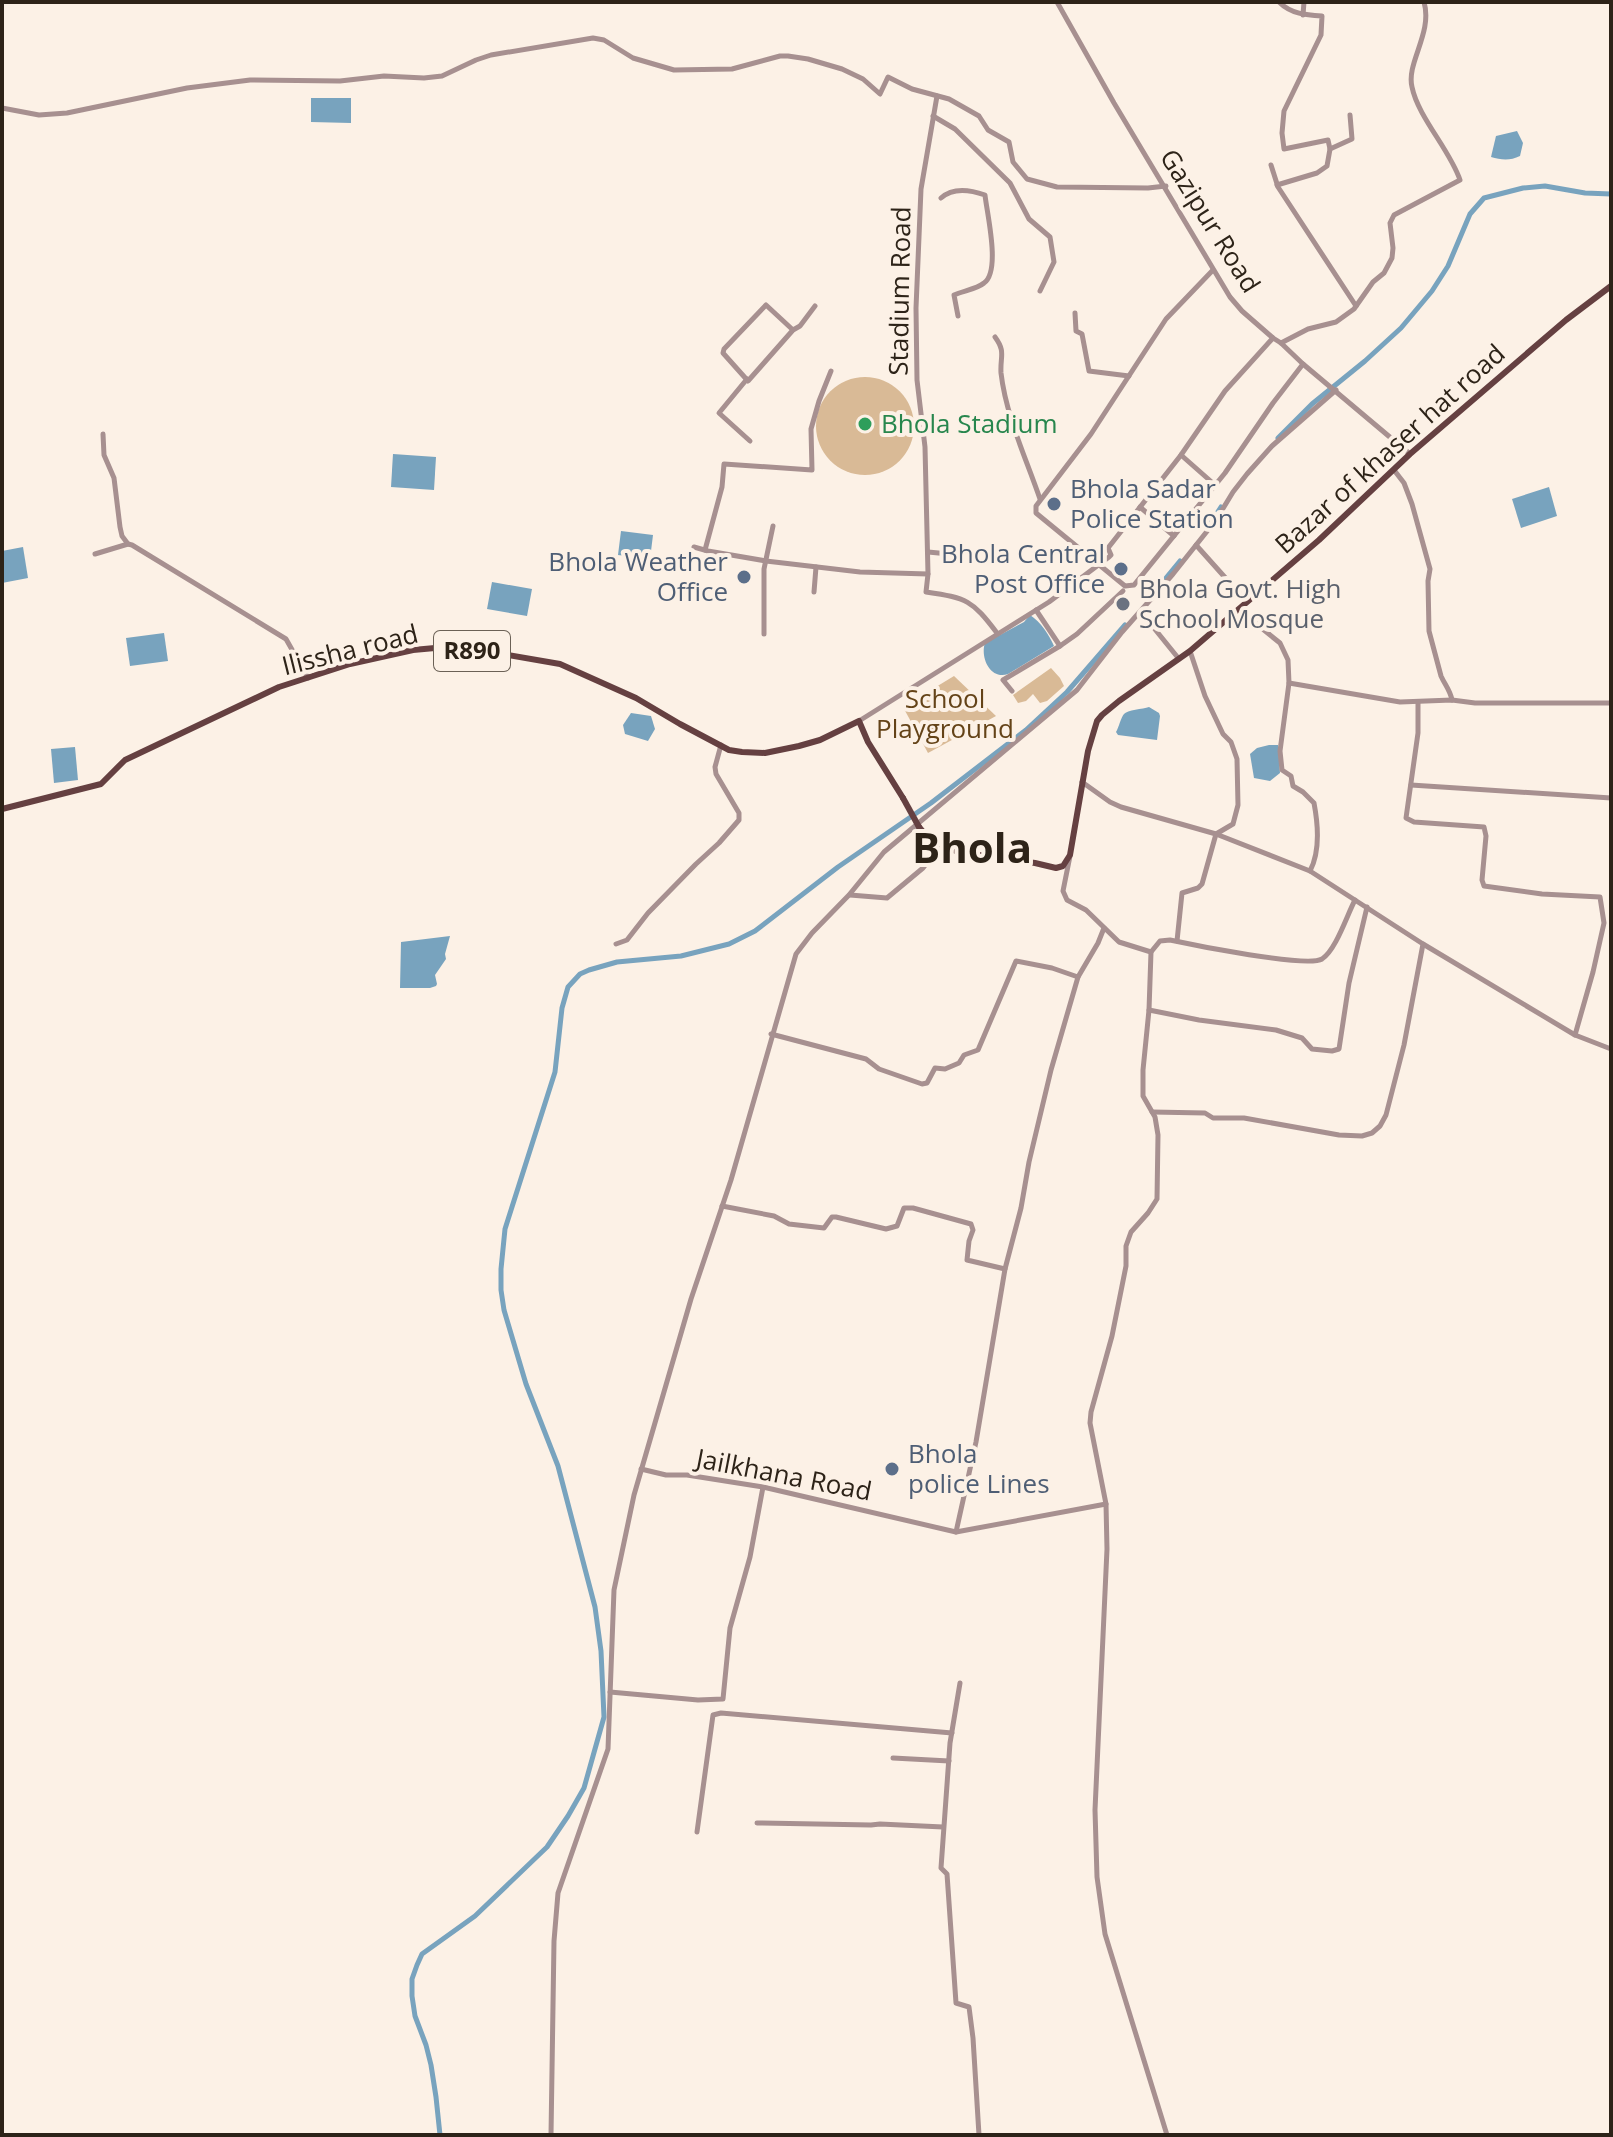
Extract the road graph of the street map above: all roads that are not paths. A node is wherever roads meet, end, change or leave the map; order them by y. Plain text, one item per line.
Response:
1 (1057, 2) edge
2 (1279, 2) edge
3 (1304, 2) edge
4 (1424, 2) edge
5 (1303, 15) junction
6 (937, 96) junction
7 (2, 108) edge
8 (1350, 115) dead end
9 (933, 116) junction
10 (1330, 149) junction
11 (1271, 165) dead end
12 (1277, 185) junction
13 (1166, 186) junction
14 (941, 198) dead end
15 (1213, 270) junction
16 (1611, 286) edge
17 (1040, 291) dead end
18 (815, 306) dead end
19 (1356, 306) junction
20 (1075, 313) dead end
21 (958, 316) dead end
22 (793, 330) junction
23 (995, 337) dead end
24 (1273, 338) junction
25 (1281, 343) junction
26 (1303, 364) junction
27 (831, 371) dead end
28 (1129, 376) junction
29 (747, 379) junction
30 (1336, 390) junction
31 (103, 434) dead end
32 (750, 441) dead end
33 (1410, 454) junction
34 (1181, 455) junction
35 (1394, 470) junction
36 (1215, 485) junction
37 (1040, 500) junction
38 (1140, 507) junction
39 (773, 526) dead end
40 (1174, 536) junction
41 (128, 544) junction
42 (1196, 545) junction
43 (694, 547) dead end
44 (705, 550) junction
45 (928, 552) junction
46 (95, 554) dead end
47 (970, 556) dead end
48 (766, 561) junction
49 (1099, 564) junction
50 (816, 567) junction
51 (928, 574) junction
52 (1123, 591) dead end
53 (814, 592) dead end
54 (1245, 604) junction
55 (1036, 610) junction
56 (1141, 612) junction
57 (997, 633) junction
58 (764, 634) dead end
59 (1060, 646) junction
60 (1190, 651) junction
61 (1179, 659) junction
62 (308, 678) junction
63 (1289, 683) junction
64 (1012, 691) dead end
65 (1452, 700) junction
66 (1418, 702) junction
67 (1611, 703) edge
68 (859, 721) junction
69 (721, 745) junction
70 (1082, 782) junction
71 (1411, 785) junction
72 (1611, 798) edge
73 (2, 809) edge
74 (1216, 834) junction
75 (941, 845) junction
76 (1070, 855) junction
77 (1310, 871) junction
78 (849, 895) junction
79 (1355, 900) junction
80 (1367, 907) junction
81 (1104, 928) junction
82 (1177, 941) junction
83 (616, 944) dead end
84 (1423, 944) junction
85 (1151, 952) junction
86 (1078, 977) junction
87 (1149, 1010) junction
88 (771, 1034) junction
89 (1575, 1035) junction
90 (1611, 1049) edge
91 (1151, 1111) junction
92 (722, 1206) junction
93 (1005, 1269) junction
94 (641, 1469) junction
95 (763, 1487) junction
96 (1106, 1504) junction
97 (956, 1532) junction
98 (960, 1683) dead end
99 (610, 1692) junction
100 (952, 1733) junction
101 (893, 1758) dead end
102 (949, 1761) junction
103 (699, 1819) junction
104 (757, 1823) dead end
105 (943, 1827) junction
106 (705, 1829) dead end
107 (697, 1832) dead end
108 (551, 2135) edge
109 (979, 2135) edge
110 (1167, 2135) edge

1 - 13 street, Gazipur Road
2 - 5 street
3 - 5 street
4 - 19 street
5 - 10 street
6 - 7 street
6 - 9 street, Stadium Road
6 - 13 street
8 - 10 street
9 - 17 street
9 - 45 street, Stadium Road
10 - 12 street
11 - 12 street
12 - 19 street
13 - 15 street, Gazipur Road
14 - 21 street
15 - 24 street, Gazipur Road
15 - 28 street
16 - 33 main road, Bazar of khaser hat road
18 - 22 street
19 - 25 street
20 - 28 street
22 - 29 street
22 - 29 street
23 - 37 street
24 - 25 street, Gazipur Road
24 - 34 street
25 - 26 street, Gazipur Road
26 - 30 street, Gazipur Road
26 - 36 street
27 - 44 street
28 - 37 street
29 - 32 street
30 - 33 street, Gazipur Road
30 - 42 street
31 - 41 street
33 - 35 main road, Bazar of khaser hat road
34 - 36 street
34 - 38 street
35 - 54 main road, Bazar of khaser hat road
35 - 65 street
36 - 40 street
37 - 49 street
38 - 40 street
38 - 49 street
39 - 48 street
40 - 49 street
41 - 46 street
41 - 62 street
42 - 54 street
42 - 56 street
43 - 44 street
44 - 48 street
45 - 47 street
45 - 51 street, Stadium Road
48 - 50 street
48 - 58 street
49 - 55 street
50 - 51 street
50 - 53 street
51 - 57 street
52 - 59 street
54 - 60 main road, Bazar of khaser hat road
54 - 63 street
55 - 57 street
55 - 59 street
56 - 61 street
56 - 78 street
57 - 68 street
59 - 64 street
60 - 61 main road, Bazar of khaser hat road
60 - 74 street
61 - 70 main road, Bazar of khaser hat road
62 - 69 main road, Ilissha road / R890
62 - 73 main road, Ilissha road / R890
63 - 66 street
63 - 77 street
65 - 66 street
65 - 67 street
66 - 71 street
68 - 69 main road, Ilissha road / R890
68 - 75 main road, bridge
69 - 83 street
70 - 74 street
70 - 76 main road, Bazar of khaser hat road
71 - 72 street
71 - 89 street
74 - 77 street
74 - 82 street
75 - 76 main road
75 - 78 street
76 - 81 street
77 - 79 street
78 - 88 street
79 - 80 street
79 - 82 street
80 - 84 street
80 - 87 street
81 - 85 street
81 - 86 street
82 - 85 street
84 - 89 street
84 - 91 street
85 - 87 street
86 - 88 street
86 - 93 street
87 - 91 street
88 - 92 street
89 - 90 street
91 - 96 street
92 - 93 street
92 - 94 street
93 - 97 street
94 - 95 street, Jailkhana Road
94 - 99 street
95 - 97 street, Jailkhana Road
95 - 99 street
96 - 97 street, Jailkhana Road
96 - 110 street
98 - 100 street
99 - 108 street
100 - 102 street
100 - 103 street
101 - 102 street
102 - 105 street
103 - 106 street
103 - 107 street
104 - 105 street
105 - 109 street

